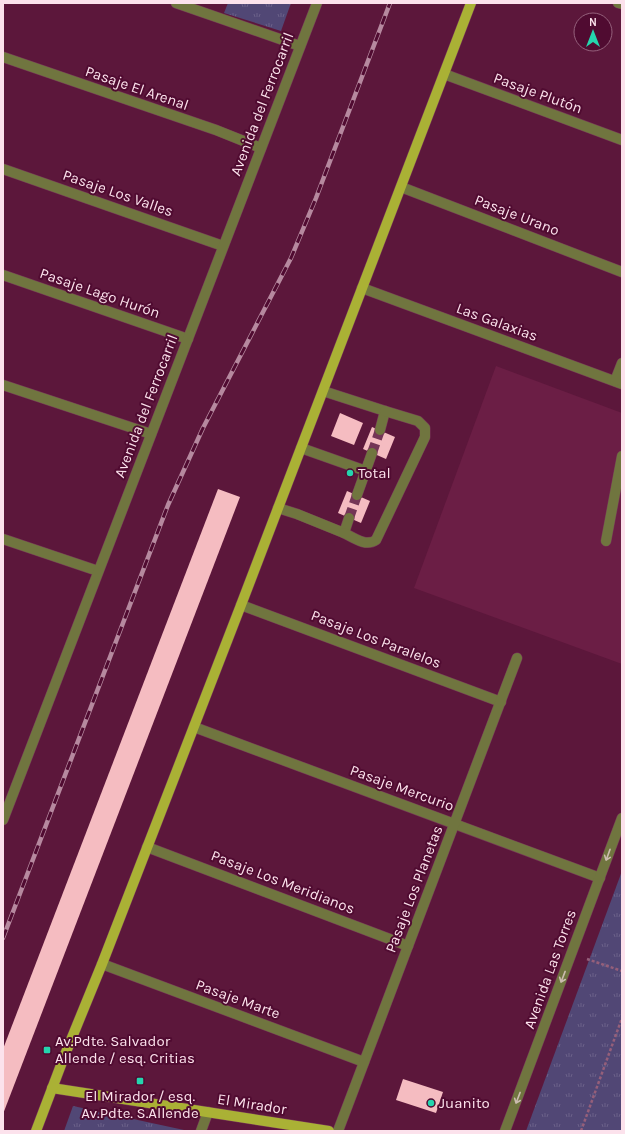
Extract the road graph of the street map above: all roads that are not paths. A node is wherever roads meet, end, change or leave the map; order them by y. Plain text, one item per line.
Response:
1 (176, 3) edge
2 (317, 3) edge
3 (471, 3) edge
4 (618, 3) edge
5 (622, 4) edge
6 (300, 46) junction
7 (3, 57) edge
8 (444, 74) junction
9 (622, 140) edge
10 (261, 148) junction
11 (3, 169) edge
12 (401, 186) junction
13 (223, 246) junction
14 (622, 272) edge
15 (3, 275) edge
16 (362, 288) junction
17 (188, 339) junction
18 (622, 363) edge
19 (619, 383) edge
20 (3, 384) edge
21 (323, 391) junction
22 (385, 411) junction
23 (380, 430) tunnel mouth
24 (151, 434) junction
25 (301, 448) junction
26 (372, 453) tunnel mouth
27 (622, 456) edge
28 (366, 471) junction
29 (357, 495) tunnel mouth
30 (278, 508) junction
31 (349, 518) tunnel mouth
32 (344, 533) junction
33 (3, 539) edge
34 (606, 542) dead end
35 (98, 572) junction
36 (241, 605) junction
37 (517, 658) dead end
38 (501, 702) junction
39 (194, 727) junction
40 (622, 818) edge
41 (3, 820) edge
42 (455, 824) junction
43 (147, 847) junction
44 (600, 878) junction
45 (408, 946) junction
46 (102, 964) junction
47 (364, 1062) junction
48 (52, 1088) junction
49 (208, 1112) junction
50 (36, 1131) edge
51 (201, 1131) edge
52 (329, 1131) edge
53 (338, 1131) edge
54 (505, 1131) edge

1 - 6 street
2 - 6 street, Avenida del Ferrocarril
3 - 8 main road
4 - 5 street
6 - 10 street, Avenida del Ferrocarril
7 - 10 street, Pasaje El Arenal
8 - 9 street, Pasaje Plutón
8 - 12 main road
10 - 13 street, Avenida del Ferrocarril
11 - 13 street, Pasaje Los Valles
12 - 14 street, Pasaje Urano
12 - 16 main road
13 - 17 street, Avenida del Ferrocarril
15 - 17 street, Pasaje Lago Hurón
16 - 19 street, Las Galaxias
16 - 21 main road
17 - 24 street, Avenida del Ferrocarril
18 - 19 street
20 - 24 street
21 - 22 street
21 - 25 main road
22 - 23 street
22 - 32 street
24 - 35 street, Avenida del Ferrocarril
25 - 28 street
25 - 30 main road
26 - 28 street
27 - 34 street
28 - 29 street
30 - 32 street
30 - 36 main road
31 - 32 street
33 - 35 street
35 - 41 street, Avenida del Ferrocarril
36 - 38 street, Pasaje Los Paralelos
36 - 39 main road
37 - 38 street, Pasaje Los Planetas
38 - 42 street, Pasaje Los Planetas
39 - 42 street, Pasaje Mercurio
39 - 43 main road
40 -> 44 street, Avenida Las Torres
42 - 44 street, Pasaje Mercurio
42 - 45 street, Pasaje Los Planetas
43 - 45 street, Pasaje Los Meridianos
43 - 46 main road
44 -> 54 street, Avenida Las Torres
45 - 47 street, Pasaje Los Planetas
46 - 47 street, Pasaje Marte
46 - 48 main road
47 - 53 street, Pasaje Los Planetas
48 - 49 main road, El Mirador
48 - 50 main road
49 - 51 street
49 - 52 main road, El Mirador

